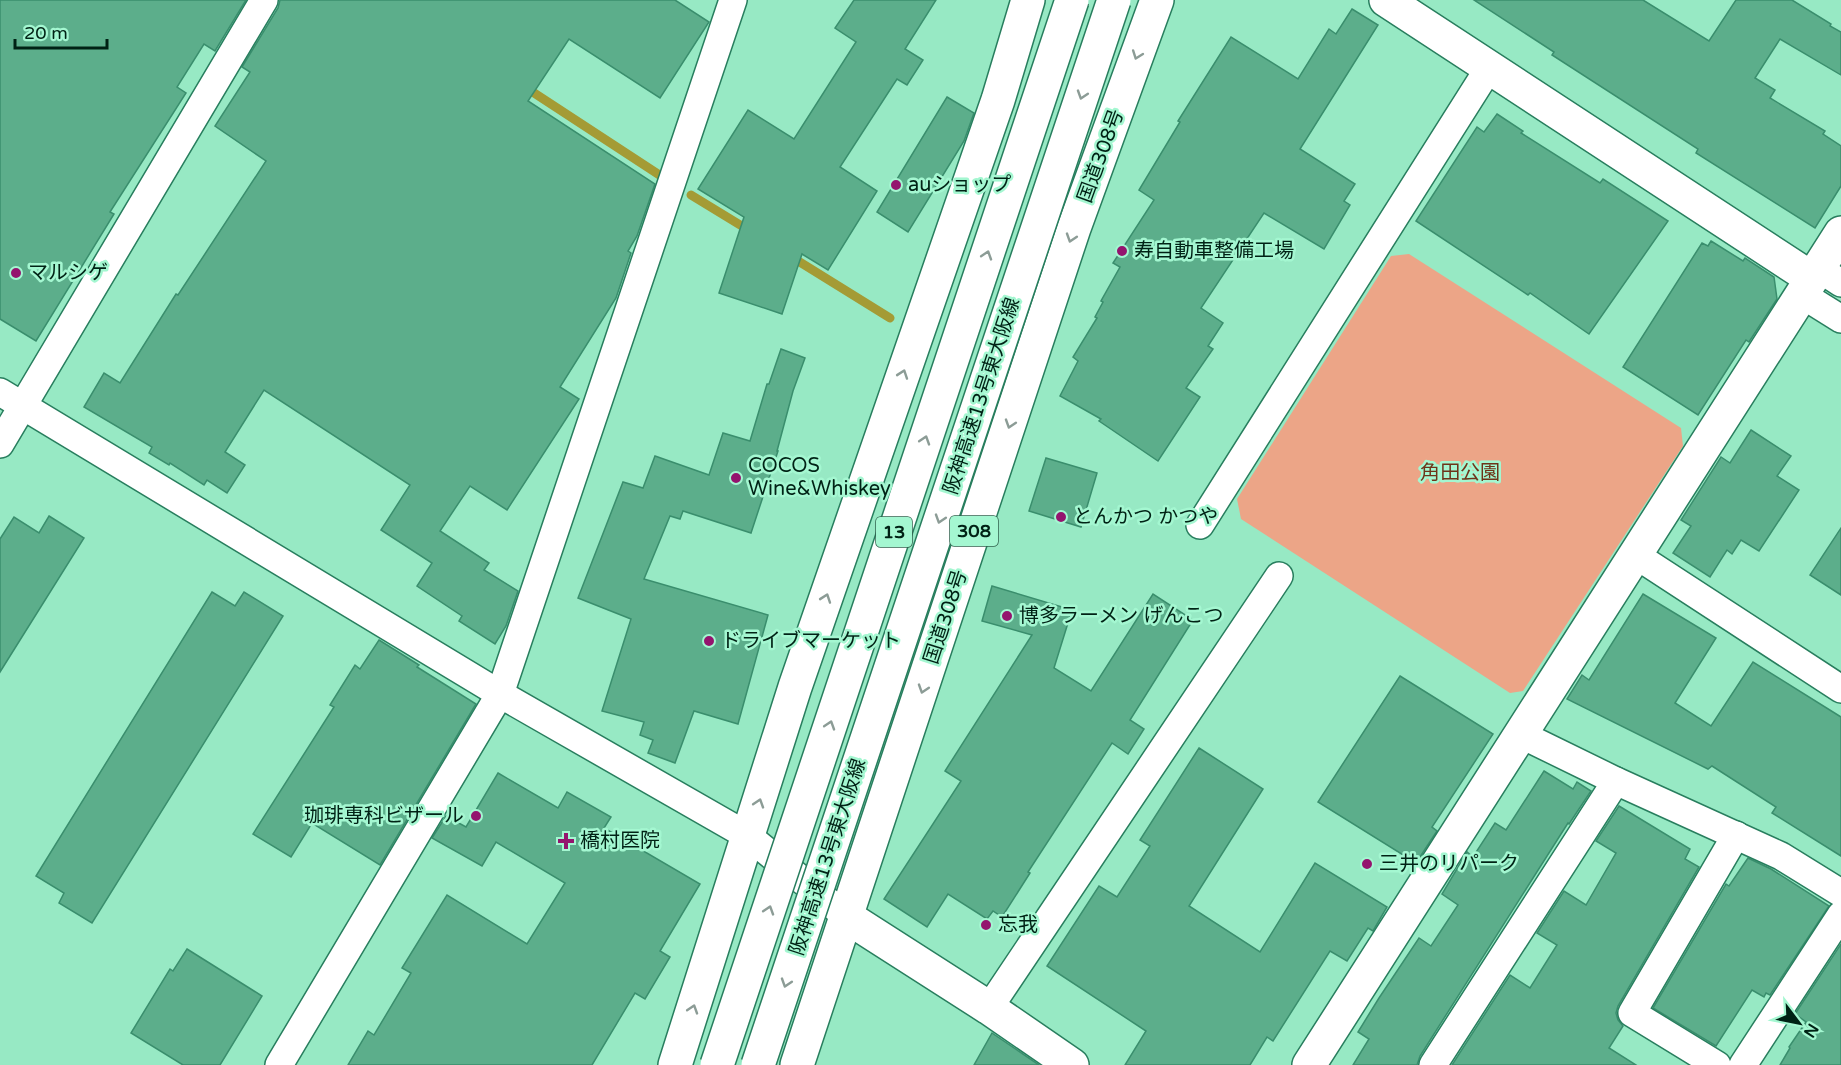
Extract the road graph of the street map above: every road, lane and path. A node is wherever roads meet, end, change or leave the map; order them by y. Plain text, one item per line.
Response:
1 (264, 0) edge
2 (1028, 0) edge
3 (1072, 0) edge
4 (1114, 0) edge
5 (1157, 0) edge
6 (1397, 3) edge
7 (724, 4) edge
8 (1489, 68) junction
9 (1841, 233) edge
10 (1818, 281) edge
11 (1841, 319) edge
12 (0, 392) edge
13 (23, 406) junction
14 (0, 444) edge
15 (1200, 525) dead end
16 (1634, 554) junction
17 (1279, 576) dead end
18 (1841, 689) edge
19 (500, 694) junction
20 (1521, 734) junction
21 (1616, 781) junction
22 (1736, 835) junction
23 (748, 836) junction
24 (1841, 893) edge
25 (1841, 915) edge
26 (847, 917) junction
27 (989, 1008) junction
28 (279, 1065) edge
29 (675, 1065) edge
30 (717, 1065) edge
31 (758, 1065) edge
32 (797, 1065) edge
33 (1072, 1065) edge
34 (1309, 1065) edge
35 (1433, 1065) edge
36 (1717, 1065) edge
37 (1743, 1065) edge

1 - 13 street
23 -> 2 main road
30 -> 3 main road, 阪神高速13号東大阪線 / 13, bridge
4 -> 31 main road, 阪神高速13号東大阪線 / 13, bridge
5 -> 26 main road, 国道308号 / 308
6 - 8 main road
7 - 19 street
8 - 10 main road
8 - 15 street
9 - 10 main road
10 - 11 street
10 - 16 main road
12 - 13 street
13 - 14 street
13 - 19 street
16 - 18 street
16 - 20 main road
17 - 27 street
19 - 23 street
19 - 28 street
20 - 21 street
20 - 34 main road
21 - 22 street
21 - 35 street
22 - 24 street
22 - 36 street
23 - 26 street
29 -> 23 main road
25 - 37 street
26 - 27 main road
26 - 32 main road, 国道308号 / 308
27 - 33 main road

